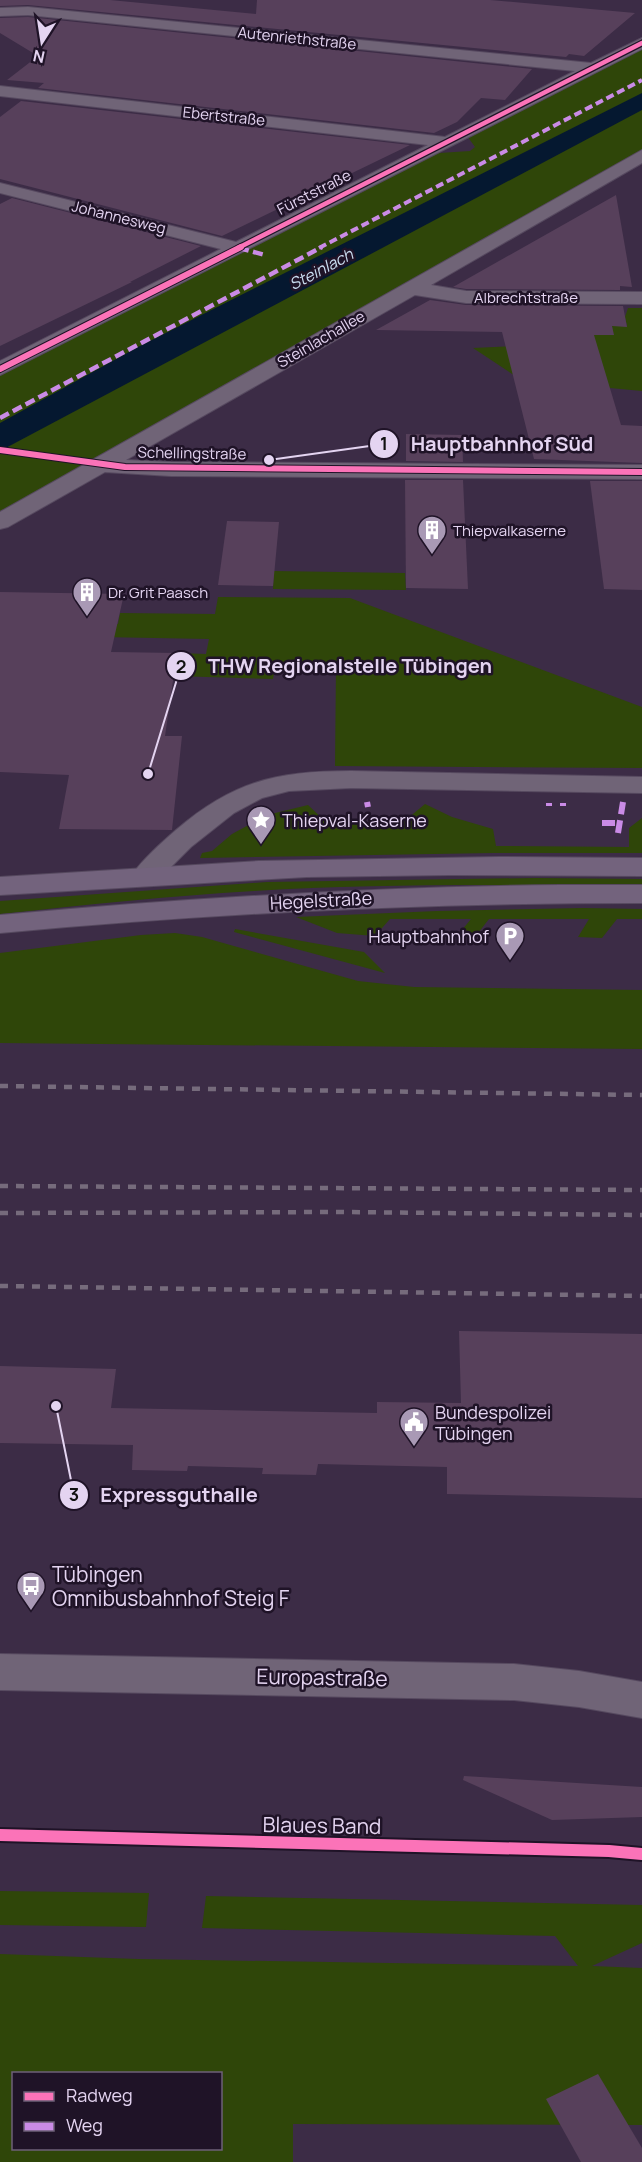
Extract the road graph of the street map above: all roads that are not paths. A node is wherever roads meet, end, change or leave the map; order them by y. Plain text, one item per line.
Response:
1 (23, 0) edge
2 (3, 12) edge
3 (642, 43) edge
4 (595, 68) junction
5 (0, 91) edge
6 (447, 142) junction
7 (642, 155) edge
8 (0, 188) edge
9 (238, 248) junction
10 (411, 288) junction
11 (642, 298) edge
12 (0, 369) edge
13 (102, 465) junction
14 (642, 472) edge
15 (0, 522) edge
16 (642, 785) edge
17 (642, 867) edge
18 (146, 876) junction
19 (0, 886) edge
20 (642, 894) edge
21 (0, 924) edge
22 (0, 1672) edge
23 (642, 1700) edge

1 - 2 street
2 - 4 street, Autenriethstraße
3 - 4 street, Fürststraße
4 - 6 street, Fürststraße
5 - 6 street, Ebertstraße
6 - 9 street, Fürststraße
7 - 10 street, Steinlachallee
8 - 9 street, Johannesweg
9 - 12 street, Fürststraße
10 - 11 street, Albrechtstraße
10 - 13 street, Steinlachallee
13 - 14 street, Schellingstraße
13 - 15 street, Steinlachallee
16 - 18 street
17 - 18 main road, Hegelstraße
18 - 19 main road, Hegelstraße
20 - 21 main road, Hegelstraße
22 - 23 street, Europastraße

